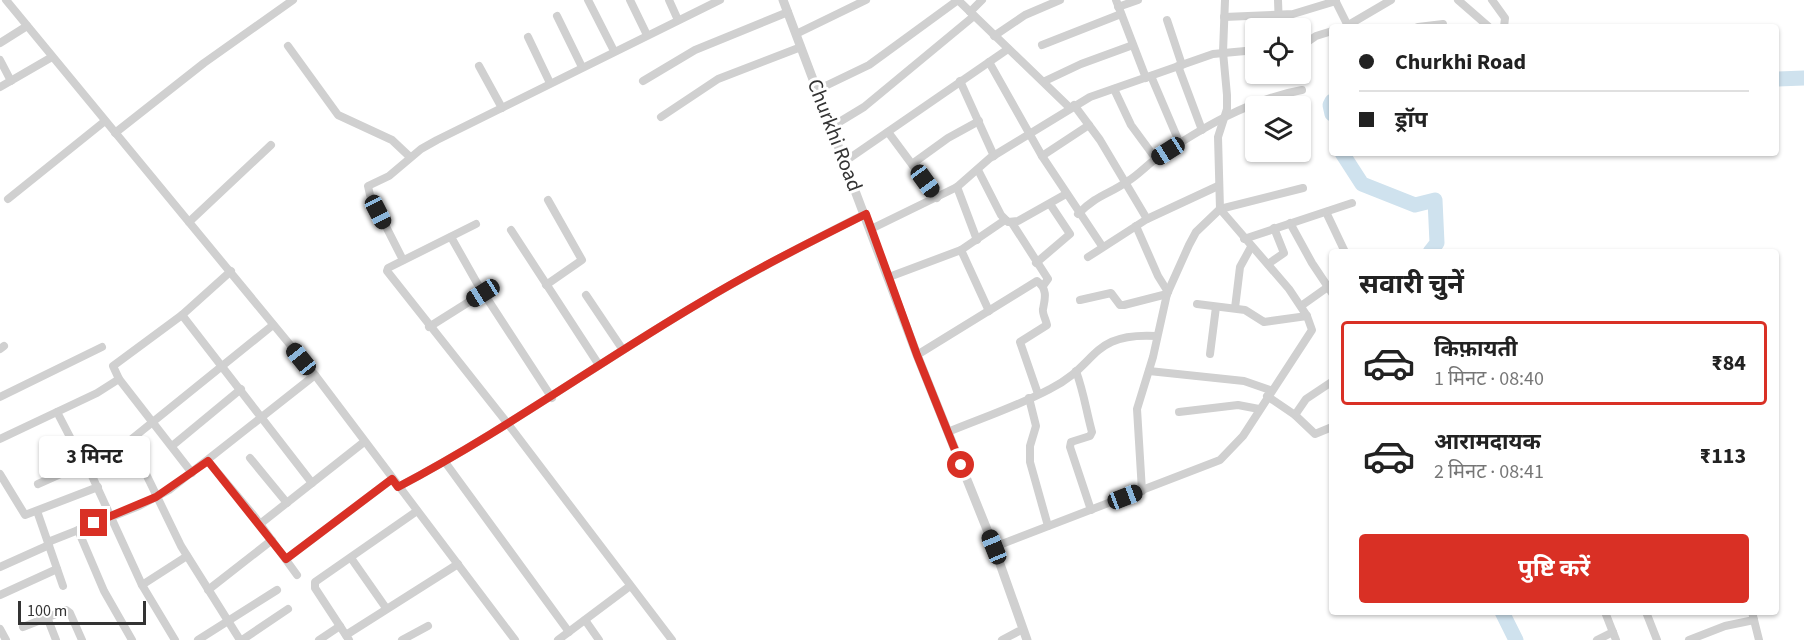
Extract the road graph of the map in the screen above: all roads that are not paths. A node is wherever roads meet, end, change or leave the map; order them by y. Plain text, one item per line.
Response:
1 (6, 0) edge
2 (293, 0) edge
3 (588, 0) edge
4 (630, 0) edge
5 (669, 0) edge
6 (720, 0) edge
7 (783, 0) edge
8 (866, 0) edge
9 (958, 0) edge
10 (982, 0) edge
11 (1060, 0) edge
12 (1138, 0) edge
13 (1225, 0) edge
14 (1278, 0) edge
15 (1335, 0) edge
16 (1390, 0) edge
17 (1458, 0) edge
18 (1492, 0) edge
19 (1380, 3) edge
20 (1118, 7) edge
21 (788, 12) junction
22 (972, 14) junction
23 (1278, 15) junction
24 (557, 16) dead end
25 (1224, 17) junction
26 (1278, 18) edge
27 (678, 20) junction
28 (1167, 20) dead end
29 (1348, 24) edge
30 (1352, 24) edge
31 (1486, 24) edge
32 (1504, 24) edge
33 (27, 26) junction
34 (1329, 32) edge
35 (796, 34) junction
36 (647, 35) junction
37 (994, 36) junction
38 (528, 37) dead end
39 (1311, 39) edge
40 (0, 43) edge
41 (1042, 45) dead end
42 (1133, 45) junction
43 (288, 46) dead end
44 (801, 46) junction
45 (1008, 49) junction
46 (614, 51) junction
47 (1245, 51) edge
48 (1223, 52) junction
49 (52, 57) junction
50 (0, 60) edge
51 (989, 62) junction
52 (1180, 65) junction
53 (479, 66) dead end
54 (582, 67) junction
55 (1149, 77) junction
56 (11, 81) junction
57 (643, 81) dead end
58 (960, 81) junction
59 (1045, 81) junction
60 (550, 83) junction
61 (0, 87) edge
62 (1114, 89) junction
63 (817, 90) junction
64 (1302, 90) dead end
65 (1072, 106) junction
66 (502, 108) junction
67 (661, 117) dead end
68 (1224, 119) junction
69 (105, 121) junction
70 (979, 121) junction
71 (1089, 124) junction
72 (831, 127) junction
73 (1202, 130) junction
74 (888, 132) junction
75 (115, 133) junction
76 (1031, 134) junction
77 (1180, 144) junction
78 (271, 145) dead end
79 (994, 156) junction
80 (1042, 156) junction
81 (410, 157) junction
82 (1156, 159) junction
83 (844, 162) junction
84 (912, 164) junction
85 (978, 170) junction
86 (1126, 182) junction
87 (1218, 186) junction
88 (957, 188) junction
89 (1303, 188) dead end
90 (1066, 194) junction
91 (937, 198) junction
92 (8, 199) dead end
93 (548, 200) dead end
94 (1352, 203) dead end
95 (1050, 204) junction
96 (1220, 209) junction
97 (1326, 212) junction
98 (866, 214) junction
99 (1080, 216) junction
100 (1148, 219) junction
101 (189, 222) junction
102 (1008, 222) junction
103 (1290, 223) junction
104 (476, 224) dead end
105 (1136, 226) junction
106 (1274, 228) junction
107 (871, 229) junction
108 (511, 230) dead end
109 (1069, 230) junction
110 (450, 237) junction
111 (1244, 239) junction
112 (977, 240) junction
113 (1102, 246) junction
114 (1251, 247) junction
115 (1344, 249) edge
116 (961, 250) junction
117 (1088, 257) dead end
118 (403, 260) junction
119 (1036, 263) junction
120 (1268, 264) junction
121 (231, 271) junction
122 (889, 277) junction
123 (546, 285) junction
124 (1042, 286) junction
125 (1329, 286) edge
126 (1329, 289) edge
127 (483, 293) junction
128 (1168, 293) junction
129 (586, 295) dead end
130 (1080, 300) dead end
131 (1197, 304) dead end
132 (1301, 306) junction
133 (1216, 307) junction
134 (1235, 308) junction
135 (989, 311) junction
136 (182, 315) junction
137 (1307, 316) junction
138 (273, 325) junction
139 (429, 327) junction
140 (1157, 336) junction
141 (102, 347) dead end
142 (622, 350) junction
143 (1210, 354) dead end
144 (917, 355) junction
145 (599, 365) junction
146 (223, 368) junction
147 (1076, 371) junction
148 (1149, 371) junction
149 (315, 375) junction
150 (119, 379) junction
151 (1329, 384) edge
152 (241, 390) junction
153 (1269, 393) junction
154 (1038, 394) junction
155 (0, 397) edge
156 (552, 398) junction
157 (1029, 398) junction
158 (1259, 409) junction
159 (57, 412) junction
160 (1179, 412) dead end
161 (1295, 415) junction
162 (263, 418) junction
163 (154, 423) junction
164 (508, 424) junction
165 (1329, 428) edge
166 (948, 432) junction
167 (0, 438) edge
168 (130, 441) junction
169 (364, 442) junction
170 (172, 446) junction
171 (250, 458) dead end
172 (208, 461) junction
173 (444, 462) junction
174 (86, 465) junction
175 (192, 473) junction
176 (0, 474) edge
177 (392, 479) junction
178 (312, 483) junction
179 (38, 484) dead end
180 (98, 487) junction
181 (398, 487) junction
182 (1142, 491) junction
183 (156, 497) junction
184 (287, 503) junction
185 (1091, 510) junction
186 (37, 511) junction
187 (417, 511) junction
188 (110, 517) junction
189 (260, 524) junction
190 (1048, 526) junction
191 (78, 530) junction
192 (272, 540) junction
193 (48, 543) junction
194 (994, 547) junction
195 (187, 556) junction
196 (351, 558) junction
197 (286, 559) junction
198 (458, 564) junction
199 (0, 567) edge
200 (57, 569) junction
201 (297, 575) dead end
202 (142, 585) junction
203 (63, 586) dead end
204 (630, 586) junction
205 (208, 590) junction
206 (277, 590) dead end
207 (0, 595) edge
208 (386, 608) junction
209 (288, 609) dead end
210 (1606, 615) edge
211 (1647, 615) edge
212 (1753, 616) edge
213 (47, 617) junction
214 (585, 620) junction
215 (228, 622) junction
216 (340, 626) junction
217 (428, 626) dead end
218 (23, 627) dead end
219 (1023, 629) junction
220 (569, 632) junction
221 (1615, 636) edge
222 (348, 637) edge
223 (56, 640) edge
224 (82, 640) edge
225 (132, 640) edge
226 (175, 640) edge
227 (198, 640) edge
228 (241, 640) edge
229 (320, 640) edge
230 (402, 640) edge
231 (515, 640) edge
232 (558, 640) edge
233 (599, 640) edge
234 (672, 640) edge
235 (1002, 640) edge
236 (1027, 640) edge
237 (1598, 640) edge
238 (1657, 640) edge
239 (1689, 640) edge
240 (1759, 640) edge

1 - 33 street
2 - 75 street
3 - 46 street
4 - 36 street
5 - 27 street
6 - 27 street
7 - 21 street, Churkhi Road
8 - 35 street
9 - 22 street
9 - 63 street
10 - 22 street
11 - 37 street
12 - 20 street
13 - 25 street
14 - 23 street
15 - 23 street
15 - 29 street
16 - 19 street
17 - 31 street
18 - 32 street
19 - 30 street
20 - 41 street
20 - 42 street
21 - 35 street, Churkhi Road
21 - 57 street
22 - 37 street
22 - 72 street
23 - 25 street
23 - 26 street
24 - 54 street
25 - 48 street
27 - 36 street
28 - 52 street
33 - 40 street
33 - 49 street
34 - 39 street
35 - 44 street, Churkhi Road
36 - 46 street
37 - 45 street
38 - 60 street
42 - 55 street
42 - 59 street
43 - 81 street
44 - 63 street, Churkhi Road
44 - 67 street
45 - 51 street
45 - 59 street
46 - 54 street
47 - 48 street
48 - 52 street
48 - 68 street
49 - 56 street
49 - 69 street
50 - 56 street
51 - 58 street
51 - 76 street
52 - 55 street
52 - 73 street
53 - 66 street
54 - 60 street
55 - 62 street
55 - 77 street
56 - 61 street
58 - 70 street
58 - 74 street
59 - 65 street
60 - 66 street
62 - 65 street
62 - 82 street
63 - 72 street, Churkhi Road
64 - 68 street
65 - 71 street
65 - 76 street
66 - 81 street
68 - 73 street
68 - 87 street
69 - 75 street
69 - 92 street
70 - 79 street
70 - 84 street
71 - 80 street
71 - 86 street
72 - 83 street, Churkhi Road
73 - 77 street
74 - 83 street
74 - 84 street
75 - 101 street
76 - 79 street
76 - 80 street
77 - 82 street
78 - 101 street
79 - 85 street
80 - 90 street
81 - 118 street
82 - 86 street
83 - 98 street, Churkhi Road
84 - 91 street
85 - 88 street
85 - 102 street
86 - 99 street
86 - 100 street
87 - 96 street
87 - 100 street
88 - 91 street
88 - 112 street
89 - 96 street
90 - 95 street
90 - 99 street
91 - 107 street
93 - 123 street
94 - 97 street
95 - 102 street
95 - 109 street
96 - 111 street
96 - 128 street
97 - 103 street
97 - 115 street
98 - 107 street, Churkhi Road
98 - 142 street
99 - 109 street
99 - 113 street
100 - 105 street
101 - 121 street
102 - 112 street
102 - 119 street
103 - 106 street
103 - 125 street
104 - 110 street
105 - 113 street
105 - 128 street
106 - 111 street
106 - 120 street
107 - 122 street, Churkhi Road
108 - 123 street
109 - 119 street
110 - 118 street
110 - 127 street
111 - 114 street
112 - 116 street
113 - 117 street
114 - 120 street
114 - 134 street
116 - 122 street
116 - 135 street
118 - 139 street
119 - 124 street
120 - 132 street
121 - 136 street
121 - 138 street
122 - 144 street, Churkhi Road
123 - 145 street
124 - 135 street
124 - 154 street
126 - 132 street
127 - 139 street
127 - 156 street
128 - 130 street
128 - 140 street
129 - 142 street
131 - 133 street
132 - 137 street
133 - 134 street
133 - 143 street
134 - 137 street
135 - 144 street
136 - 146 street
136 - 150 street
137 - 153 street
138 - 146 street
138 - 149 street
139 - 164 street
140 - 147 street
140 - 148 street
141 - 155 street
142 - 145 street
144 - 166 street, Churkhi Road
145 - 156 street
146 - 152 street
146 - 163 street
147 - 154 street
147 - 185 street
148 - 153 street
148 - 182 street
149 - 162 street
149 - 169 street
150 - 159 street
150 - 163 street
151 - 161 street
152 - 162 street
152 - 170 street
153 - 158 street
153 - 161 street
154 - 157 street
156 - 164 street
157 - 166 street
157 - 190 street
158 - 160 street
158 - 182 street
159 - 167 street
159 - 174 street
161 - 165 street
162 - 172 street
162 - 178 street
163 - 168 street
163 - 170 street
164 - 173 street
164 - 204 street
166 - 194 street, Churkhi Road
168 - 174 street
168 - 183 street
169 - 177 street
169 - 178 street
170 - 175 street
171 - 184 street
172 - 175 street
172 - 189 street
173 - 181 street
173 - 220 street
174 - 179 street
174 - 180 street
175 - 183 street
176 - 186 street
177 - 181 street
177 - 197 street
178 - 184 street
180 - 186 street
180 - 188 street
181 - 187 street
182 - 185 street
183 - 188 street
183 - 195 street
184 - 189 street
185 - 190 street
186 - 193 street
187 - 196 street
187 - 198 street
188 - 191 street
188 - 202 street
189 - 192 street
190 - 194 street
191 - 193 street
191 - 225 street
192 - 197 street
192 - 205 street
193 - 199 street
193 - 200 street
194 - 219 street, Churkhi Road
195 - 202 street
195 - 205 street
196 - 208 street
196 - 216 street
197 - 201 street
198 - 208 street
198 - 231 street
200 - 203 street
200 - 207 street
202 - 226 street
204 - 214 street
204 - 234 street
205 - 215 street
206 - 215 street
208 - 222 street
209 - 228 street
210 - 221 street
211 - 238 street
212 - 239 street
212 - 240 street
213 - 218 street
213 - 223 street
213 - 224 street
214 - 220 street
214 - 233 street
215 - 227 street
215 - 228 street
216 - 222 street
216 - 229 street
217 - 230 street
219 - 235 street
219 - 236 street, Churkhi Road
220 - 232 street
221 - 237 street

